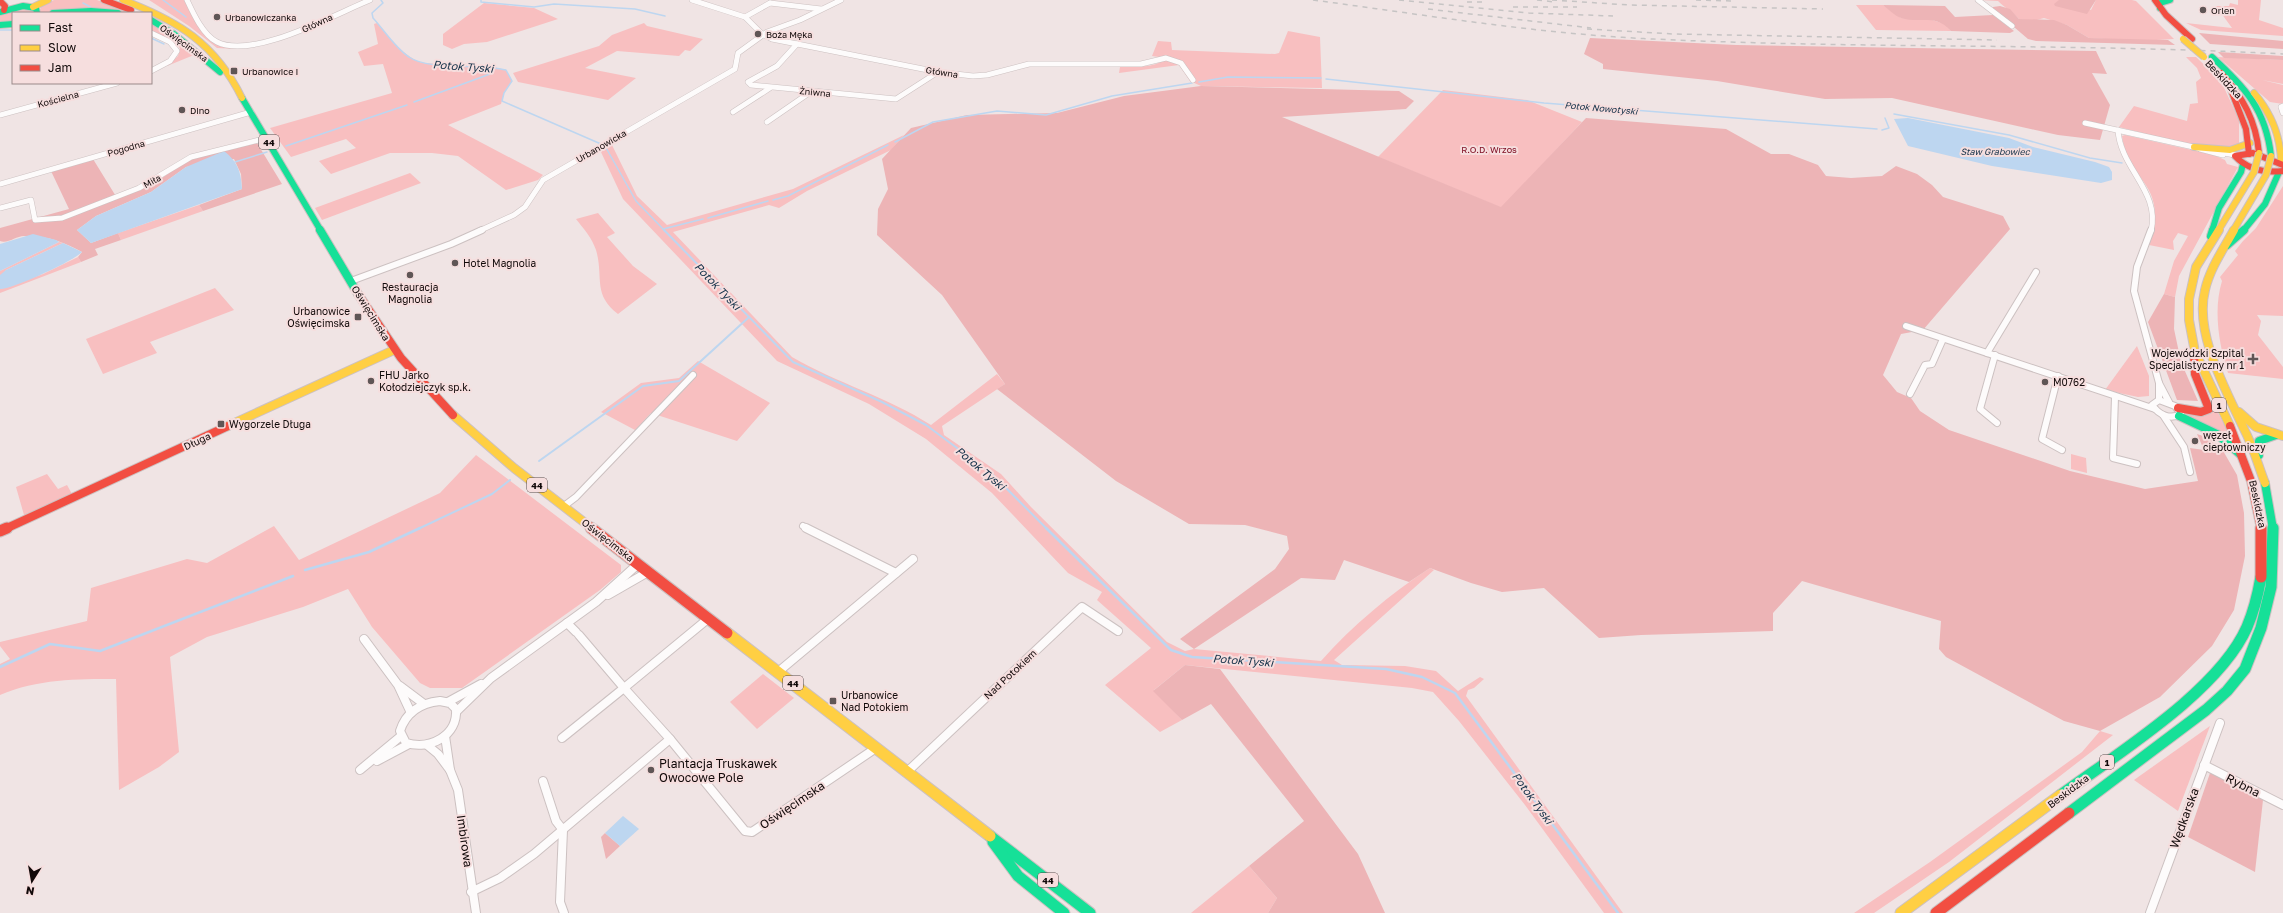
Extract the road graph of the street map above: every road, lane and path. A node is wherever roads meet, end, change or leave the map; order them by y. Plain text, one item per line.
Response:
1 (48, 0) edge
2 (104, 0) edge
3 (123, 0) edge
4 (146, 0) edge
5 (188, 0) edge
6 (370, 0) edge
7 (692, 0) edge
8 (841, 0) edge
9 (1978, 0) edge
10 (2147, 0) edge
11 (2155, 0) edge
12 (2168, 0) edge
13 (0, 1) edge
14 (770, 1) edge
15 (2160, 8) junction
16 (821, 9) junction
17 (35, 10) edge
18 (2, 11) edge
19 (72, 12) edge
20 (104, 12) edge
21 (135, 12) edge
22 (150, 12) edge
23 (152, 13) edge
24 (745, 17) junction
25 (153, 22) edge
26 (174, 23) junction
27 (12, 24) edge
28 (0, 25) edge
29 (2012, 26) dead end
30 (152, 33) edge
31 (762, 34) junction
32 (2187, 39) junction
33 (263, 41) joint
34 (797, 44) junction
35 (2208, 57) junction
36 (152, 70) edge
37 (938, 72) junction
38 (2226, 78) junction
39 (230, 79) junction
40 (1193, 80) dead end
41 (2237, 80) junction
42 (113, 84) edge
43 (770, 88) junction
44 (812, 92) junction
45 (2282, 107) edge
46 (251, 112) junction
47 (733, 112) dead end
48 (2283, 113) edge
49 (0, 115) edge
50 (767, 122) dead end
51 (2085, 123) dead end
52 (2118, 130) junction
53 (267, 138) junction
54 (2250, 143) junction
55 (2194, 147) junction
56 (2283, 151) edge
57 (2249, 154) junction
58 (2238, 159) junction
59 (2282, 172) edge
60 (0, 184) edge
61 (0, 208) edge
62 (2209, 244) junction
63 (2222, 249) junction
64 (2036, 272) dead end
65 (351, 281) junction
66 (1906, 326) dead end
67 (1943, 338) junction
68 (394, 350) junction
69 (2195, 352) junction
70 (1986, 353) junction
71 (1995, 355) junction
72 (693, 375) dead end
73 (2058, 376) junction
74 (2159, 383) junction
75 (1910, 394) dead end
76 (2115, 397) junction
77 (2169, 402) junction
78 (2156, 404) junction
79 (2231, 404) junction
80 (2177, 414) junction
81 (2163, 415) junction
82 (1997, 423) dead end
83 (2174, 430) junction
84 (2280, 436) edge
85 (2062, 450) dead end
86 (2245, 458) junction
87 (2260, 461) junction
88 (2137, 464) dead end
89 (2190, 472) dead end
90 (564, 506) junction
91 (803, 526) dead end
92 (0, 531) edge
93 (913, 559) dead end
94 (638, 564) junction
95 (648, 572) junction
96 (896, 573) junction
97 (596, 602) junction
98 (709, 618) junction
99 (567, 623) junction
100 (1118, 631) dead end
101 (364, 639) dead end
102 (778, 672) junction
103 (492, 678) junction
104 (398, 685) junction
105 (624, 688) junction
106 (448, 702) junction
107 (424, 704) junction
108 (457, 711) junction
109 (411, 713) junction
110 (2220, 723) dead end
111 (401, 736) junction
112 (445, 736) junction
113 (562, 738) dead end
114 (670, 739) junction
115 (409, 744) junction
116 (427, 745) junction
117 (876, 748) junction
118 (2204, 765) junction
119 (450, 770) junction
120 (908, 772) junction
121 (543, 781) dead end
122 (2283, 805) edge
123 (563, 830) junction
124 (983, 830) junction
125 (471, 892) junction
126 (476, 913) edge
127 (564, 913) edge
128 (1064, 913) edge
129 (1090, 913) edge
130 (1901, 913) edge
131 (1936, 913) edge
132 (2150, 913) edge

1 - 17 main road
2 - 21 main road
3 - 22 main road, 44
4 - 26 main road
5 - 33 street, Oświęcimska
6 - 33 street, Główna
7 - 24 street, Główna
8 - 16 street, Urbanowicka
9 - 29 street
10 - 32 main road, Beskidzka / 1
11 - 15 main road, Beskidzka / 1
12 - 15 main road
13 - 18 main road
14 - 16 street
14 - 24 street
15 - 32 main road, Beskidzka / 1
16 - 31 street, Urbanowicka
17 - 18 main road
19 - 20 main road
23 - 26 main road, 44
24 - 31 street, Główna
25 - 39 main road, Oświęcimska / 44
26 - 39 main road, Oświęcimska / 44
27 - 28 main road
30 - 36 street
31 - 34 street, Główna
31 - 65 street, Urbanowicka
32 - 35 main road, Beskidzka / 1
34 - 37 street, Główna
34 - 43 street, Żniwna
35 - 38 main road, Beskidzka / 1
35 - 41 main road, Beskidzka / 1
37 - 40 street, Główna
37 - 44 street, Żniwna
38 - 54 main road
38 - 62 main road, Beskidzka / 1, bridge
39 - 46 main road, Oświęcimska / 44
41 - 56 main road
41 - 63 main road, Beskidzka / 1, bridge
42 - 49 street, Kościelna
43 - 44 street, Żniwna
43 - 47 street
44 - 50 street
45 - 48 street
46 - 53 main road, Oświęcimska / 44
46 - 60 street, Pogodna
51 - 52 street
52 - 55 street
52 - 74 street
53 - 61 street, Miła
53 - 65 main road, Oświęcimska / 44
54 - 55 main road
54 - 57 main road
55 - 58 street
56 - 59 main road
57 - 58 main road
57 - 59 main road
58 - 59 main road
58 - 62 main road
59 - 63 main road
62 - 69 main road, Beskidzka / 1
63 - 79 main road, Beskidzka / 1
64 - 70 street
65 - 68 main road, Oświęcimska / 44
66 - 67 street
67 - 70 street
67 - 75 street
68 - 90 main road, Oświęcimska / 44
68 - 92 main road, Długa
69 - 80 main road
69 - 86 main road, Beskidzka / 1
70 - 71 street
71 - 73 street
71 - 82 street
72 - 90 street
73 - 76 street
73 - 85 street
74 - 77 street
74 - 78 street
76 - 78 street
76 - 88 street
77 - 78 street
77 - 80 street
78 - 81 street
79 - 84 main road
79 - 87 main road, Beskidzka / 1
80 - 81 street
80 - 83 street
80 - 86 main road
81 - 83 street
83 - 89 street
84 - 87 main road
86 - 130 main road, Beskidzka / 1
87 - 131 main road, Beskidzka / 1
90 - 94 main road, Oświęcimska / 44
91 - 96 street
93 - 96 street
94 - 95 main road, Oświęcimska / 44
94 - 97 street
95 - 97 street
95 - 98 main road, Oświęcimska / 44
96 - 102 street
97 - 99 street
98 - 102 main road, Oświęcimska / 44
98 - 105 street
99 - 103 street
99 - 105 street, Oświęcimska
100 - 120 street, Nad Potokiem
101 - 104 street
102 - 117 main road, Oświęcimska / 44
103 - 106 street
103 - 108 street
104 - 107 street
104 - 109 street
105 - 113 street
105 - 114 street, Oświęcimska
106 - 107 street
106 - 108 street
107 - 109 street
108 - 112 street
109 - 111 street
110 - 118 street, Wędkarska
111 - 115 street
111 - 115 street
112 - 116 street
112 - 119 street, Imbirowa
114 - 117 street, Oświęcimska
114 - 123 street
115 - 116 street
116 - 119 street, Imbirowa
117 - 120 main road, Oświęcimska / 44
118 - 122 street, Rybna
118 - 132 street, Wędkarska
119 - 125 street, Imbirowa
120 - 124 main road, Oświęcimska / 44
121 - 123 street
123 - 125 street
123 - 127 street
124 - 128 main road, Oświęcimska / 44
124 - 129 main road, Oświęcimska / 44
125 - 126 street, Imbirowa

